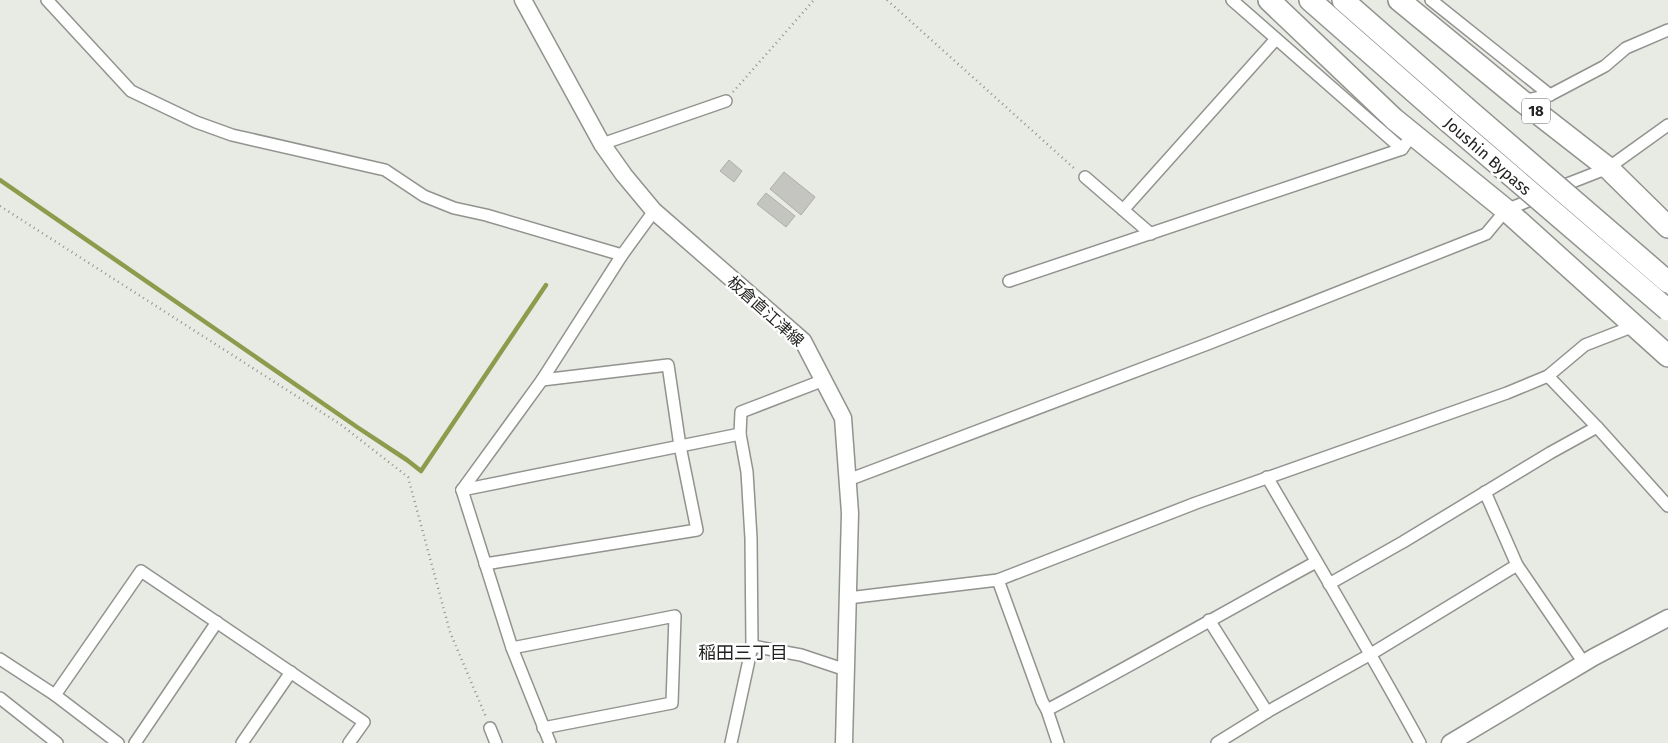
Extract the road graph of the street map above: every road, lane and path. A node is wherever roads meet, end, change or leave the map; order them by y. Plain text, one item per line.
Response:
1 (47, 0) edge
2 (523, 0) edge
3 (814, 0) edge
4 (887, 0) edge
5 (1232, 0) edge
6 (1269, 0) edge
7 (1310, 0) edge
8 (1343, 0) edge
9 (1399, 0) edge
10 (1431, 0) edge
11 (1668, 30) edge
12 (1276, 38) junction
13 (1550, 95) junction
14 (726, 101) joint
15 (1522, 101) junction
16 (1668, 125) edge
17 (1407, 142) junction
18 (602, 144) junction
19 (1608, 168) junction
20 (1085, 177) joint
21 (0, 206) edge
22 (1123, 210) junction
23 (1506, 210) junction
24 (654, 212) junction
25 (1668, 227) edge
26 (1151, 234) junction
27 (622, 255) junction
28 (1009, 281) dead end
29 (1668, 282) edge
30 (1668, 310) edge
31 (1634, 326) junction
32 (1668, 356) edge
33 (1548, 376) junction
34 (542, 380) junction
35 (824, 380) junction
36 (1597, 427) junction
37 (740, 434) junction
38 (680, 446) junction
39 (1267, 478) junction
40 (848, 480) junction
41 (462, 490) junction
42 (1485, 492) junction
43 (1668, 506) edge
44 (1316, 562) junction
45 (485, 564) junction
46 (1517, 565) junction
47 (998, 580) junction
48 (1329, 584) junction
49 (848, 598) junction
50 (1668, 618) edge
51 (1209, 620) junction
52 (217, 622) junction
53 (752, 646) junction
54 (512, 648) junction
55 (1371, 654) junction
56 (0, 659) edge
57 (1584, 663) junction
58 (846, 670) junction
59 (291, 672) junction
60 (55, 695) junction
61 (0, 698) edge
62 (1047, 710) junction
63 (1267, 712) junction
64 (490, 728) joint
65 (543, 728) junction
66 (57, 743) edge
67 (118, 743) edge
68 (135, 743) edge
69 (242, 743) edge
70 (348, 743) edge
71 (496, 743) edge
72 (550, 743) edge
73 (731, 743) edge
74 (844, 743) edge
75 (1058, 743) edge
76 (1217, 743) edge
77 (1420, 743) edge
78 (1450, 743) edge

1 - 27 street
2 - 18 main road, 板倉直江津線
3 - 14 path
4 - 20 path
5 - 12 street
6 - 17 highway
7 - 30 highway, Joushin Bypass, bridge
8 - 29 highway, Joushin Bypass, bridge
9 - 15 highway, 18
10 - 13 street
11 - 13 street
12 - 17 street
12 - 22 street
13 - 15 street
14 - 18 street
15 - 19 highway, 18
16 - 19 street
17 - 23 highway
17 - 26 street
18 - 24 main road, 板倉直江津線
19 - 23 street
19 - 25 highway, 18
20 - 22 street
21 - 64 path
22 - 26 street
23 - 31 highway
23 - 40 street
24 - 27 street
24 - 35 main road, 板倉直江津線
26 - 28 street
27 - 34 street
31 - 32 highway
31 - 33 street
33 - 36 street
33 - 39 street
34 - 38 street
34 - 41 street
35 - 37 street
35 - 40 main road, 板倉直江津線
36 - 42 street
36 - 43 street
37 - 38 street
37 - 53 street
38 - 41 street
38 - 45 street
39 - 44 street
39 - 47 street
40 - 49 main road, 板倉直江津線
41 - 45 street
42 - 46 street
42 - 48 street
44 - 48 street
44 - 51 street
45 - 54 street
46 - 55 street
46 - 57 street
47 - 49 street
47 - 62 street
48 - 55 street
49 - 58 main road, 板倉直江津線
50 - 57 main road
51 - 62 street
51 - 63 street
52 - 59 street
52 - 60 street
52 - 68 street
53 - 58 street
53 - 73 street
54 - 65 street
54 - 65 street
55 - 63 street
55 - 77 street
56 - 60 street
57 - 78 main road
58 - 74 main road, 板倉直江津線
59 - 69 street
59 - 70 street
60 - 67 street
61 - 66 street
62 - 75 street
63 - 76 street
64 - 71 street
65 - 72 street

